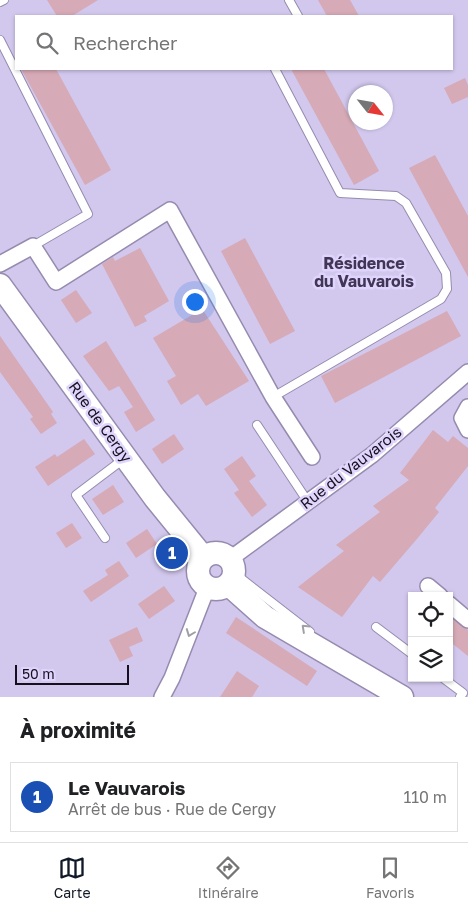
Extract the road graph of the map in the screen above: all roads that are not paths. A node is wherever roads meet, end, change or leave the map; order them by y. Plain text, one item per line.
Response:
1 (4, 0) edge
2 (289, 0) edge
3 (0, 2) edge
4 (297, 15) edge
5 (0, 40) edge
6 (15, 70) edge
7 (15, 70) edge
8 (276, 70) edge
9 (33, 246) junction
10 (0, 264) edge
11 (0, 285) edge
12 (468, 373) edge
13 (273, 397) junction
14 (468, 407) edge
15 (257, 425) dead end
16 (468, 430) edge
17 (312, 456) dead end
18 (126, 457) junction
19 (308, 502) junction
20 (105, 538) dead end
21 (201, 562) junction
22 (225, 576) junction
23 (428, 586) dead end
24 (435, 592) edge
25 (453, 607) edge
26 (468, 620) edge
27 (376, 627) dead end
28 (408, 651) edge
29 (448, 682) edge
30 (162, 697) edge
31 (402, 697) edge
32 (460, 697) edge

1 - 3 lane
2 - 4 lane
5 - 6 lane
7 - 9 lane
8 - 13 lane
9 - 10 street
9 - 13 street
11 - 18 street, Rue de Cergy
12 - 19 street, Rue du Vauvarois
13 - 17 street
14 - 16 street
15 - 19 lane
18 - 20 lane
18 - 21 street, Rue de Cergy
19 - 22 street, Rue du Vauvarois
21 - 22 street
21 - 22 street, Rue de Cergy
22 -> 30 street
22 - 31 street
23 - 24 street
25 - 26 street
27 - 28 lane
29 - 32 lane

